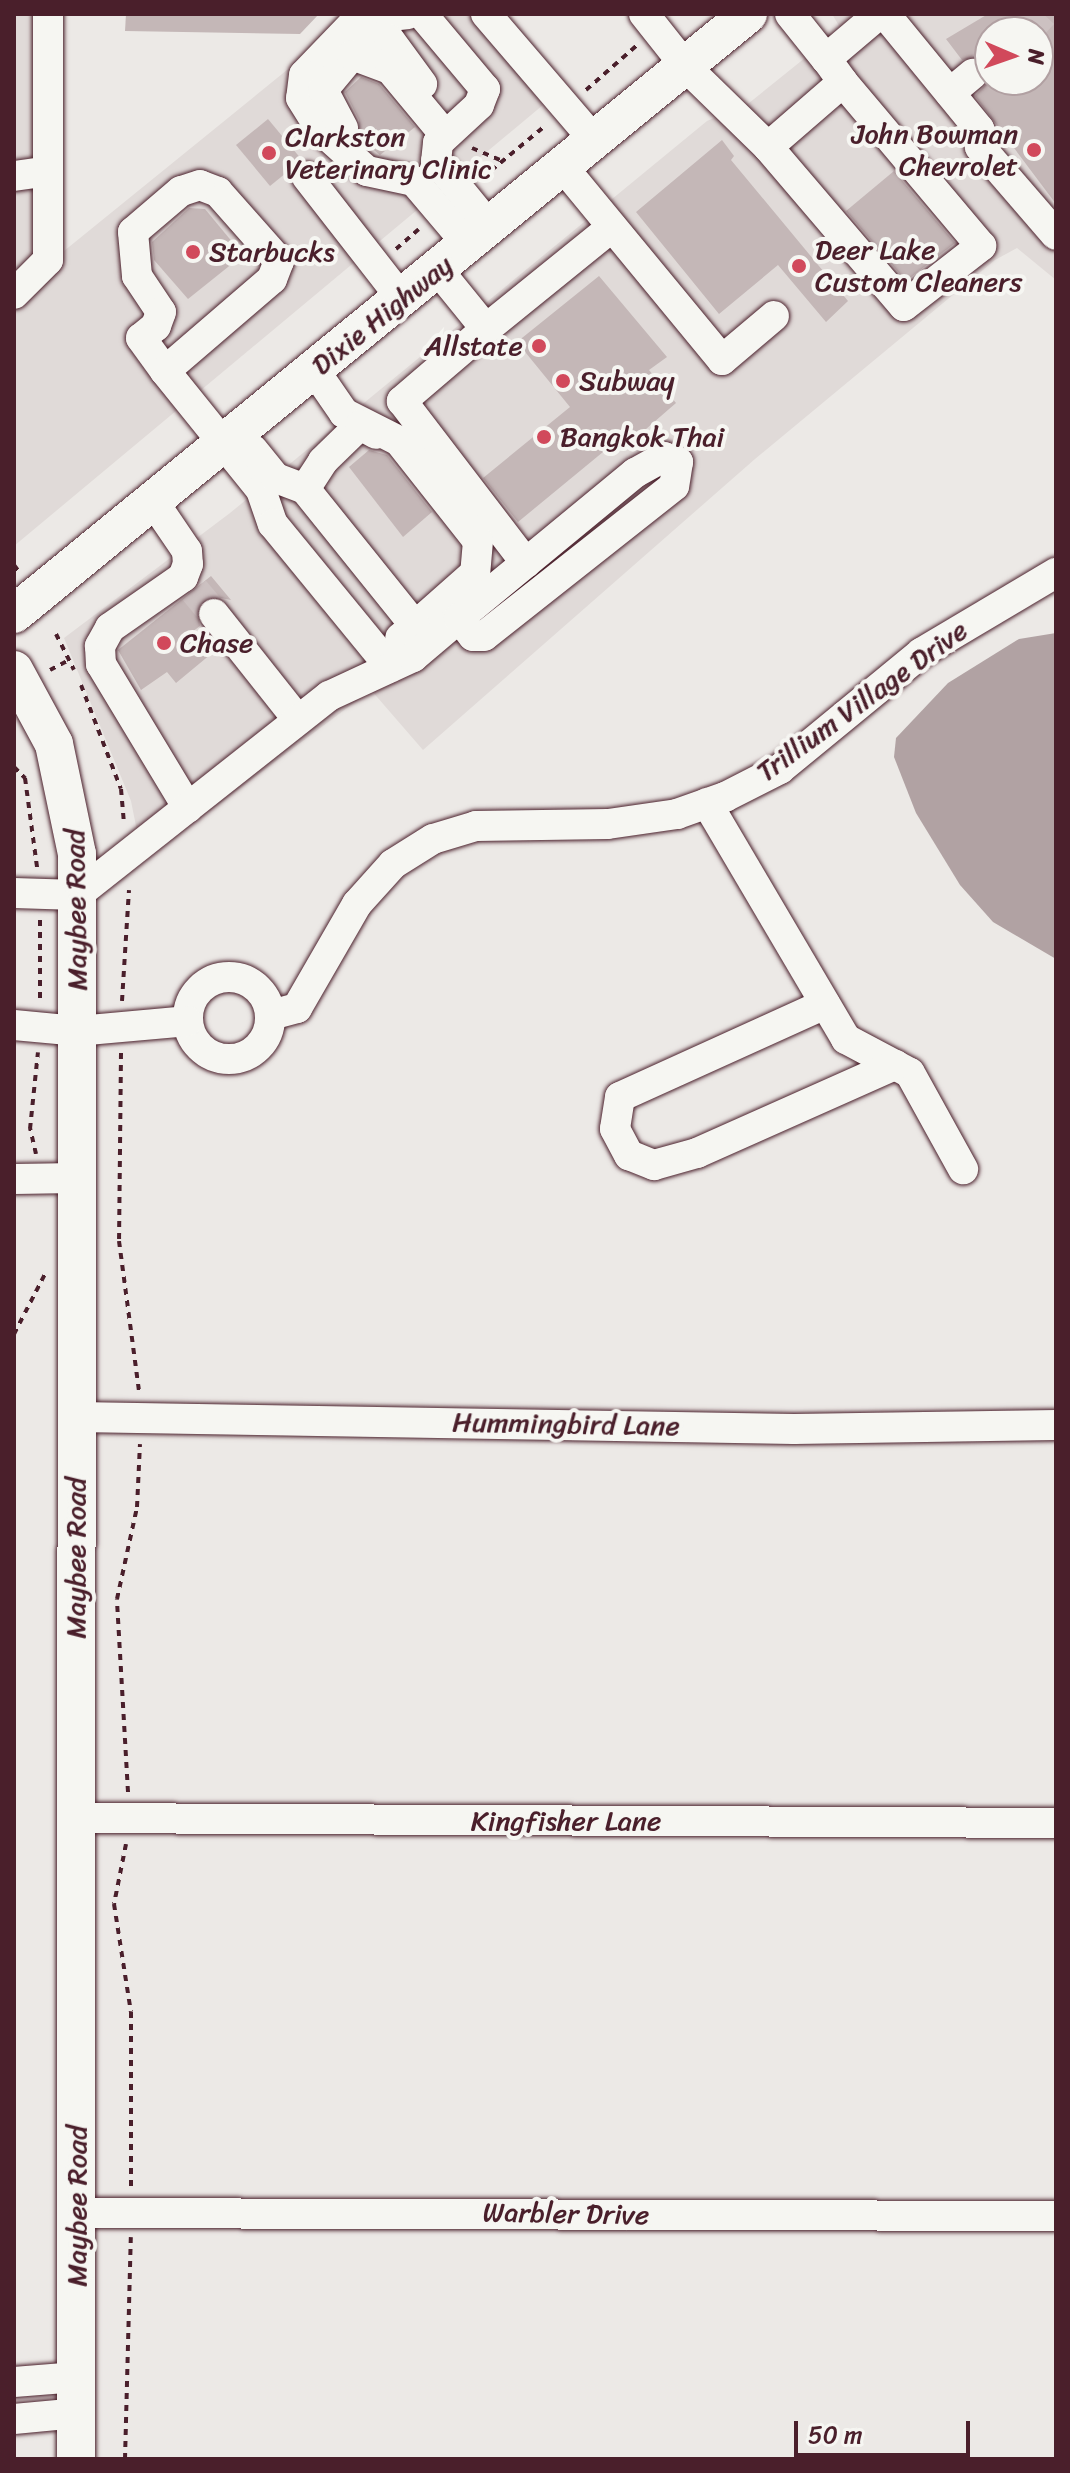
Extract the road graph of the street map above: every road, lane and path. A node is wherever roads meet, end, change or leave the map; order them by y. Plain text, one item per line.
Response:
1 (48, 14) edge
2 (408, 14) edge
3 (422, 14) edge
4 (486, 14) edge
5 (748, 14) edge
6 (790, 14) edge
7 (882, 14) edge
8 (644, 26) edge
9 (686, 67) junction
10 (834, 70) junction
11 (973, 74) tunnel mouth
12 (950, 93) junction
13 (566, 108) junction
14 (449, 136) junction
15 (595, 141) junction
16 (768, 147) junction
17 (503, 161) junction
18 (563, 167) junction
19 (48, 171) junction
20 (389, 172) junction
21 (14, 176) edge
22 (307, 177) dead end
23 (451, 203) junction
24 (612, 227) junction
25 (1056, 235) edge
26 (479, 236) junction
27 (376, 265) junction
28 (438, 270) junction
29 (14, 294) edge
30 (402, 299) junction
31 (774, 316) dead end
32 (486, 329) junction
33 (165, 371) junction
34 (315, 371) junction
35 (360, 425) junction
36 (232, 439) junction
37 (305, 489) junction
38 (153, 501) junction
39 (526, 563) junction
40 (14, 565) edge
41 (19, 572) dead end
42 (1056, 573) edge
43 (14, 614) edge
44 (214, 614) tunnel mouth
45 (459, 618) junction
46 (415, 626) junction
47 (56, 634) dead end
48 (69, 660) junction
49 (385, 660) junction
50 (31, 670) edge
51 (298, 720) junction
52 (707, 803) junction
53 (188, 808) junction
54 (127, 857) junction
55 (14, 893) edge
56 (77, 895) junction
57 (825, 1004) junction
58 (271, 1015) junction
59 (188, 1021) junction
60 (14, 1025) edge
61 (121, 1027) junction
62 (77, 1031) junction
63 (895, 1065) junction
64 (963, 1169) dead end
65 (77, 1178) junction
66 (14, 1179) edge
67 (77, 1417) junction
68 (142, 1418) junction
69 (1056, 1425) edge
70 (76, 1818) junction
71 (131, 1819) junction
72 (1056, 1823) edge
73 (131, 2212) junction
74 (77, 2213) junction
75 (1056, 2216) edge
76 (14, 2382) edge
77 (77, 2395) junction
78 (14, 2419) edge
79 (76, 2459) edge
80 (125, 2459) edge

1 - 19 street
2 - 20 street
3 - 14 street
4 - 13 street
5 - 9 main road, Dixie Highway
6 - 10 street
7 - 10 street
7 - 12 street
8 - 9 street
8 - 13 path
9 - 15 main road, Dixie Highway
9 - 16 street
10 - 16 street
10 - 16 street
11 - 12 street
12 - 25 street
13 - 15 street
13 - 17 path
14 - 17 path
14 - 20 street
14 - 20 street
14 - 23 street
15 - 18 main road, Dixie Highway
17 - 23 path
18 - 24 street
18 - 26 main road, Dixie Highway
19 - 21 street
19 - 29 street
20 - 23 street
22 - 27 street
23 - 26 street
23 - 27 path
24 - 31 street
24 - 32 street
26 - 28 main road, Dixie Highway
27 - 30 street
28 - 30 main road, Dixie Highway
28 - 32 street
30 - 34 main road, Dixie Highway
32 - 39 street
33 - 33 street
33 - 36 street
34 - 35 street
34 - 36 main road, Dixie Highway
35 - 37 street
35 - 46 street
36 - 37 street
36 - 38 main road, Dixie Highway
36 - 49 street
37 - 46 street
38 - 43 main road, Dixie Highway
38 - 53 street
39 - 45 street
39 - 45 street
40 - 41 path
42 - 52 street, Trillium Village Drive
44 - 51 street
45 - 49 street
46 - 49 street
47 - 48 path
48 - 50 path
48 - 54 path
49 - 51 street
50 - 56 main road, Maybee Road
51 - 53 street
52 - 57 street
52 - 58 street, Trillium Village Drive
53 - 54 street
54 - 56 street
54 - 61 path
55 - 56 street
56 - 62 main road, Maybee Road
57 - 63 street
57 - 63 street
58 - 59 street
58 - 59 street
59 - 61 street
60 - 62 street
61 - 62 street
61 - 68 path
62 - 65 main road, Maybee Road
63 - 64 street
65 - 66 street
65 - 67 main road, Maybee Road
67 - 68 street, Hummingbird Lane
67 - 70 main road, Maybee Road
68 - 69 street, Hummingbird Lane
68 - 71 path
70 - 71 street, Kingfisher Lane
70 - 74 main road, Maybee Road
71 - 72 street, Kingfisher Lane
71 - 73 path
73 - 74 street, Warbler Drive
73 - 75 street, Warbler Drive
73 - 80 path
74 - 77 main road, Maybee Road
76 - 77 street
77 - 78 street
77 - 79 main road, Maybee Road

